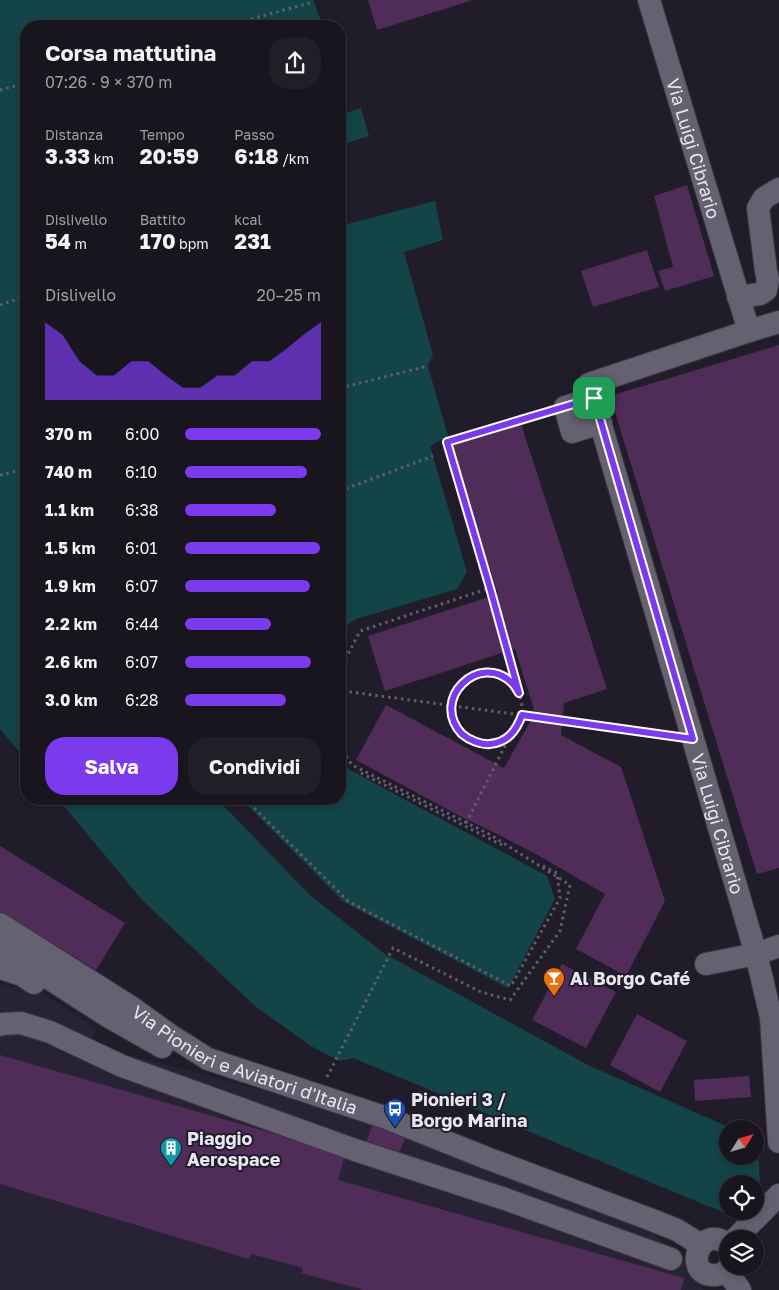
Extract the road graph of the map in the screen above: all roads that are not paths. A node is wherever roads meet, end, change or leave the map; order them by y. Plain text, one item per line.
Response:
1 (649, 0) edge
2 (779, 189) edge
3 (738, 297) junction
4 (779, 322) edge
5 (749, 331) junction
6 (594, 398) junction
7 (601, 423) junction
8 (0, 924) edge
9 (779, 946) edge
10 (0, 948) edge
11 (756, 954) junction
12 (706, 964) dead end
13 (0, 968) edge
14 (72, 1000) junction
15 (0, 1025) edge
16 (166, 1041) junction
17 (779, 1142) edge
18 (779, 1195) edge
19 (744, 1230) edge
20 (719, 1240) edge
21 (701, 1245) junction
22 (671, 1259) dead end
23 (719, 1275) edge
24 (732, 1275) edge
25 (740, 1290) edge

1 - 3 street, Via Luigi Cibrario
2 - 3 street
3 - 5 street, Via Luigi Cibrario
4 - 5 street
5 - 6 street
6 - 7 street, Via Luigi Cibrario
6 - 7 street
7 - 11 street, Via Luigi Cibrario
8 - 16 street, Via Pionieri e Aviatori d'Italia
9 - 11 street
10 - 14 street
11 - 12 street
11 - 17 street, Via Luigi Cibrario
13 - 14 street
14 - 16 street
15 - 22 street
16 - 21 street, Via Pionieri e Aviatori d'Italia
18 - 19 street
20 - 21 street
21 - 23 street
24 - 25 street

